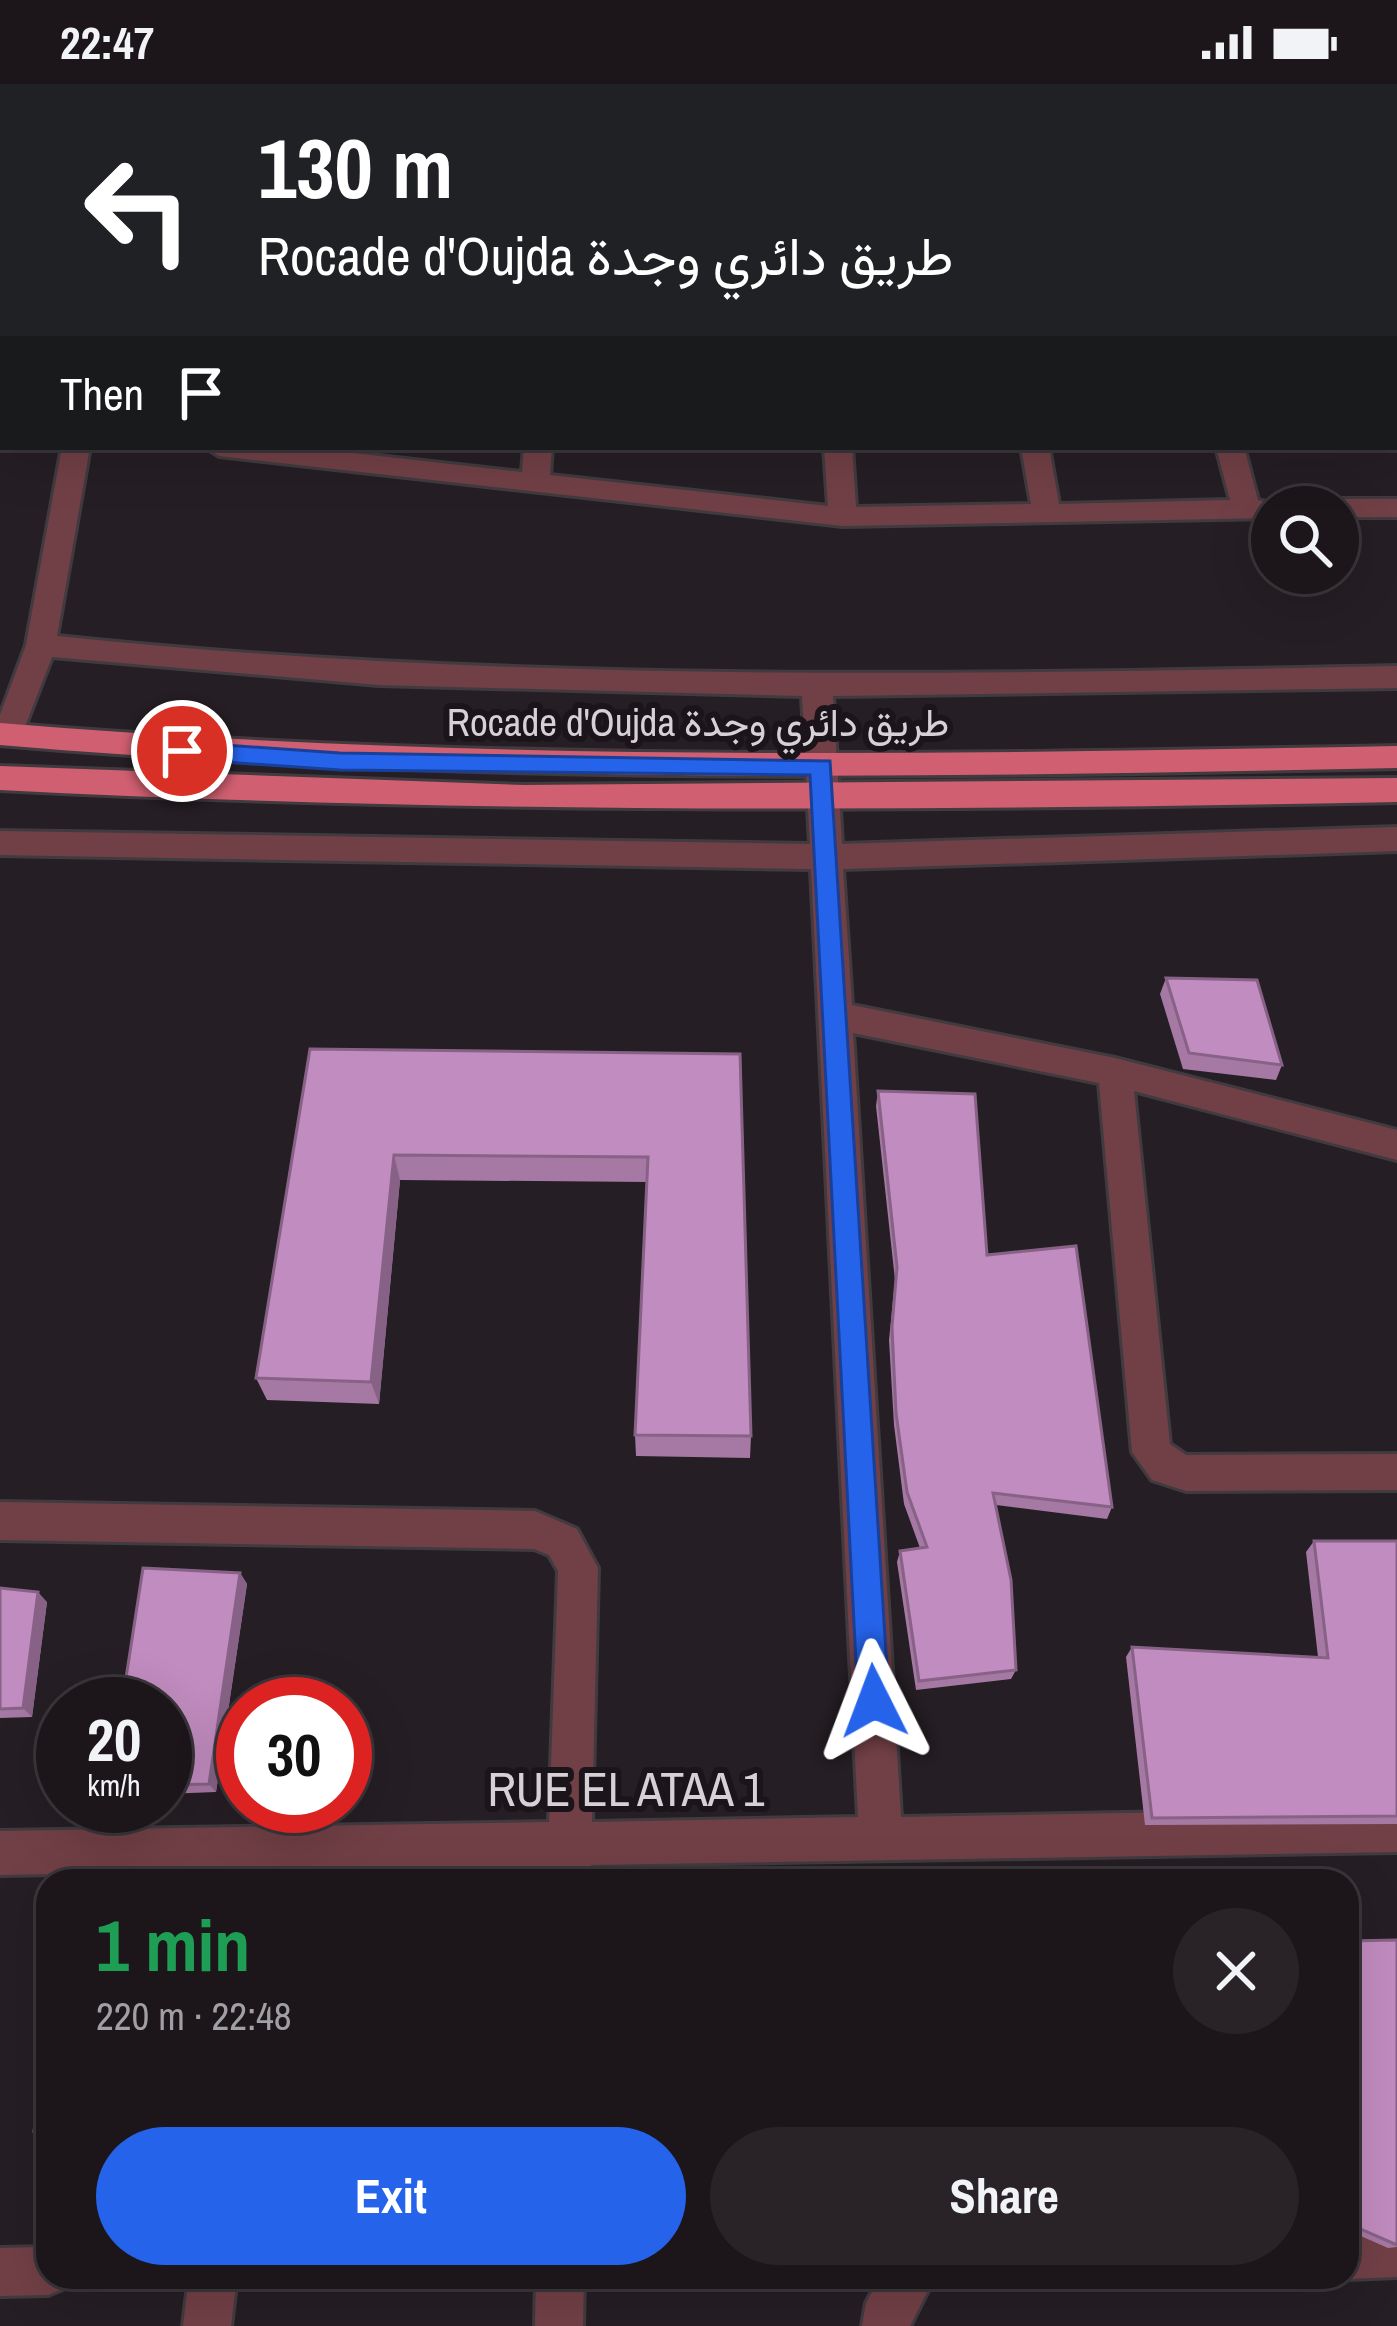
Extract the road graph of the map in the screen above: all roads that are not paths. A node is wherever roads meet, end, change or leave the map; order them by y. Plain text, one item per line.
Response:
1 (75, 450) edge
2 (265, 450) edge
3 (538, 450) edge
4 (838, 450) edge
5 (1036, 450) edge
6 (1231, 450) edge
7 (358, 456) edge
8 (535, 484) junction
9 (1251, 491) edge
10 (1359, 508) edge
11 (1397, 508) edge
12 (1251, 510) edge
13 (1046, 512) junction
14 (843, 517) junction
15 (41, 645) junction
16 (1397, 677) edge
17 (817, 687) junction
18 (4, 734) edge
19 (1397, 757) edge
20 (0, 778) edge
21 (823, 784) junction
22 (1397, 790) edge
23 (1397, 839) edge
24 (0, 843) edge
25 (829, 856) junction
26 (837, 1016) junction
27 (1114, 1072) junction
28 (1397, 1144) edge
29 (1397, 1472) edge
30 (0, 1521) edge
31 (1397, 1830) edge
32 (881, 1838) junction
33 (0, 1853) edge
34 (570, 1862) edge
35 (261, 1864) edge
36 (1397, 2253) edge
37 (1359, 2255) edge
38 (36, 2271) edge
39 (0, 2272) edge
40 (212, 2289) edge
41 (560, 2289) edge
42 (901, 2289) edge
43 (207, 2326) edge
44 (559, 2326) edge
45 (886, 2326) edge

1 - 15 street
2 - 7 street
3 - 8 street
4 - 14 street
5 - 13 street
6 - 9 street
7 - 8 street
8 - 14 street
10 - 11 street
12 - 13 street
13 - 14 street
15 - 17 street
15 - 18 street
16 - 17 street
17 - 21 street
18 - 21 highway, Rocade d'Oujda طريق دائري وجدة
19 - 21 highway, Rocade d'Oujda طريق دائري وجدة
20 - 21 highway, Rocade d'Oujda طريق دائري وجدة
21 - 22 highway, Rocade d'Oujda طريق دائري وجدة
21 - 25 street
23 - 25 street
24 - 25 street
25 - 26 street
26 - 27 street
26 - 32 street
27 - 28 street
27 - 29 street
30 - 34 street
31 - 32 street, RUE EL ATAA 1
32 - 34 street, RUE EL ATAA 1
33 - 35 street, RUE EL ATAA 1
34 - 35 street, RUE EL ATAA 1
36 - 37 street
38 - 39 street
40 - 43 street
41 - 44 street
42 - 45 street

